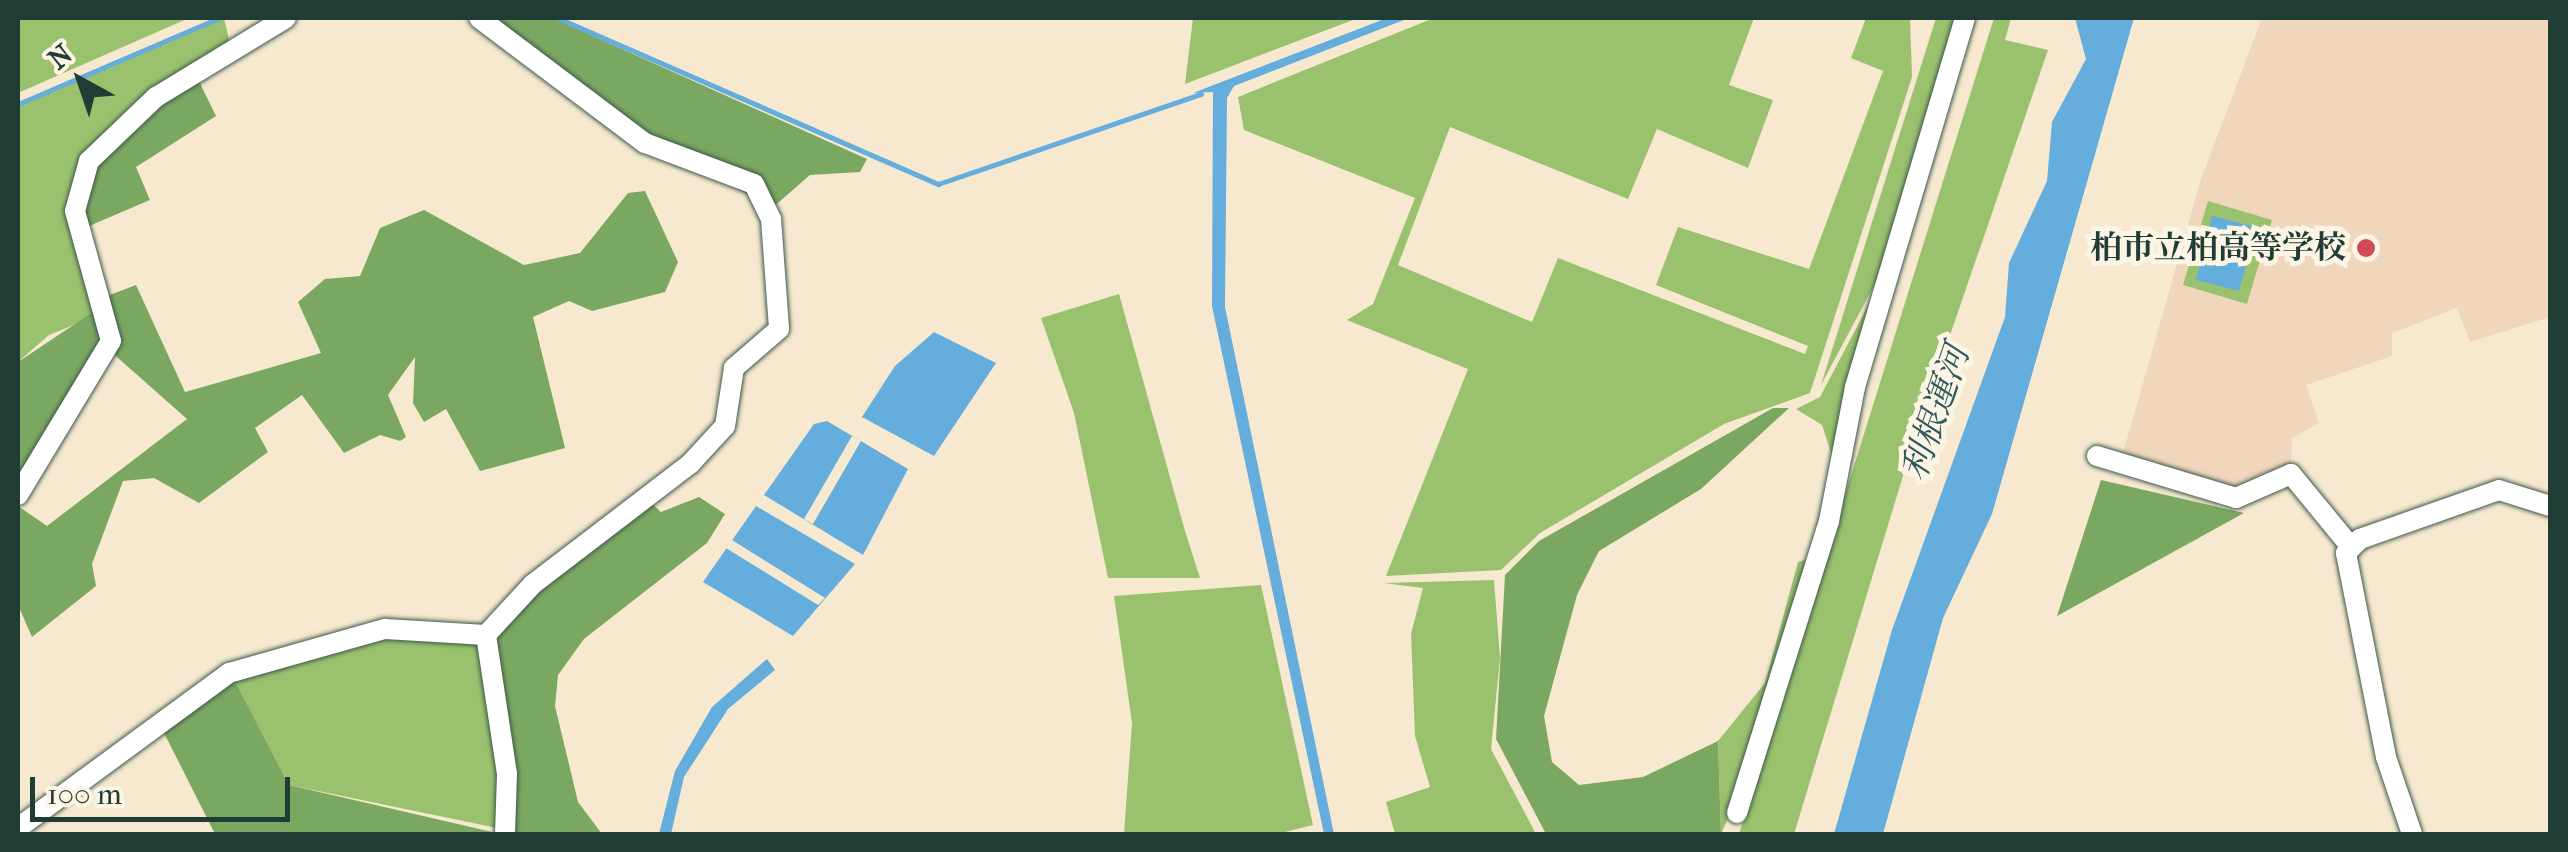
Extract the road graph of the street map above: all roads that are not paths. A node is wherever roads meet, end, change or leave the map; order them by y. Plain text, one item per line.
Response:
1 (286, 18) edge
2 (479, 18) edge
3 (1965, 18) edge
4 (2098, 456) dead end
5 (18, 494) edge
6 (2550, 506) edge
7 (2351, 546) junction
8 (486, 635) junction
9 (1737, 813) dead end
10 (18, 828) edge
11 (505, 834) edge
12 (2412, 834) edge

1 - 5 street
2 - 8 street
3 - 9 street
4 - 7 street
6 - 7 street
7 - 12 street
8 - 10 street
8 - 11 street

